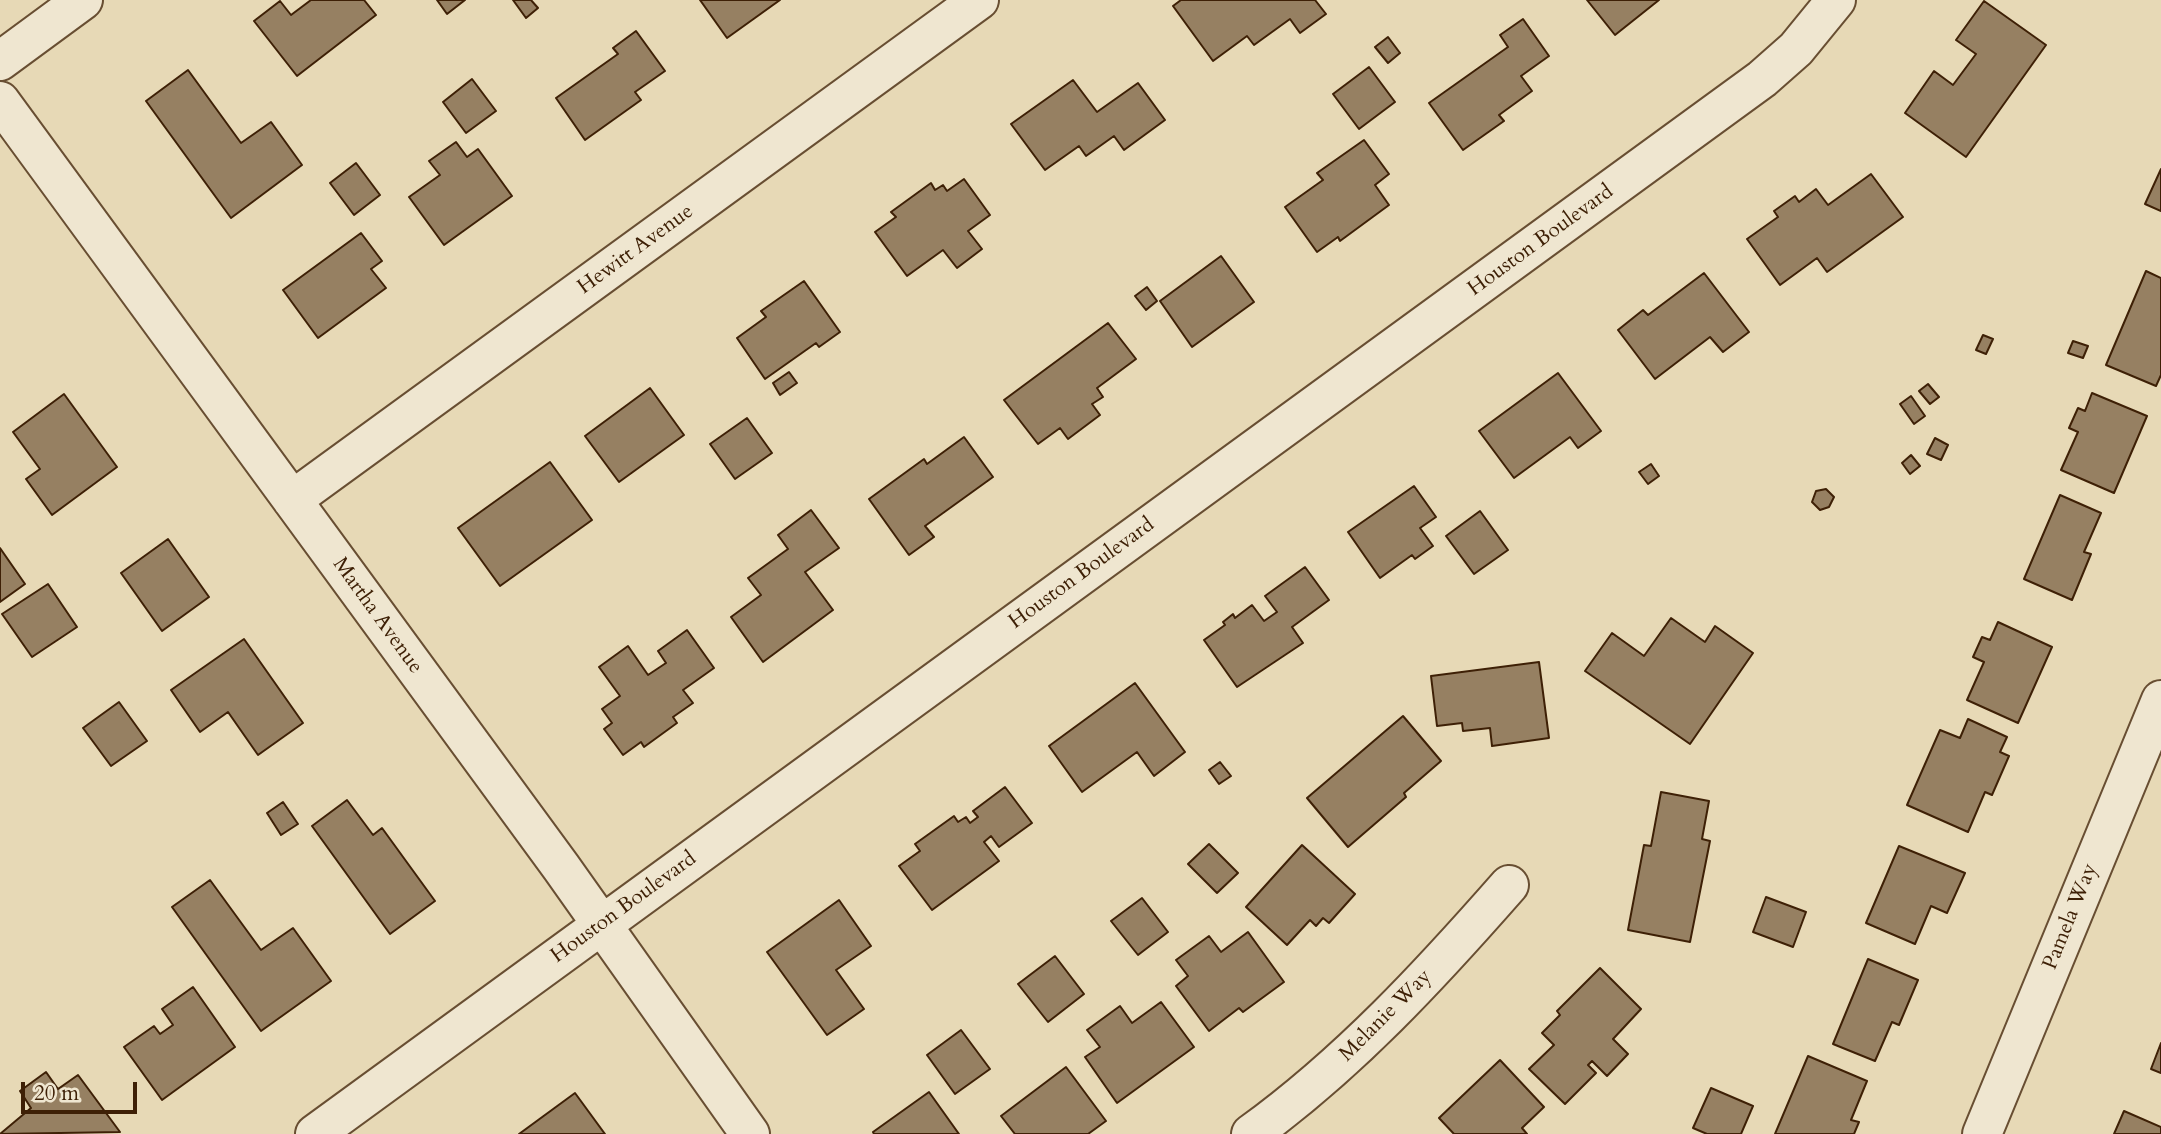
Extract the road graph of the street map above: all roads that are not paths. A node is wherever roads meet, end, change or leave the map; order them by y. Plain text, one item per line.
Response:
1 (83, 0) edge
2 (979, 0) edge
3 (1836, 0) edge
4 (0, 61) edge
5 (0, 101) edge
6 (292, 500) junction
7 (2161, 700) edge
8 (1509, 885) dead end
9 (601, 924) junction
10 (315, 1134) edge
11 (750, 1134) edge
12 (1251, 1134) edge
13 (1982, 1134) edge

1 - 4 street
2 - 6 street, Hewitt Avenue
3 - 9 street, Houston Boulevard
5 - 6 street, Martha Avenue
6 - 9 street, Martha Avenue
7 - 13 street, Pamela Way
8 - 12 street, Melanie Way
9 - 10 street, Houston Boulevard
9 - 11 street, Martha Avenue

